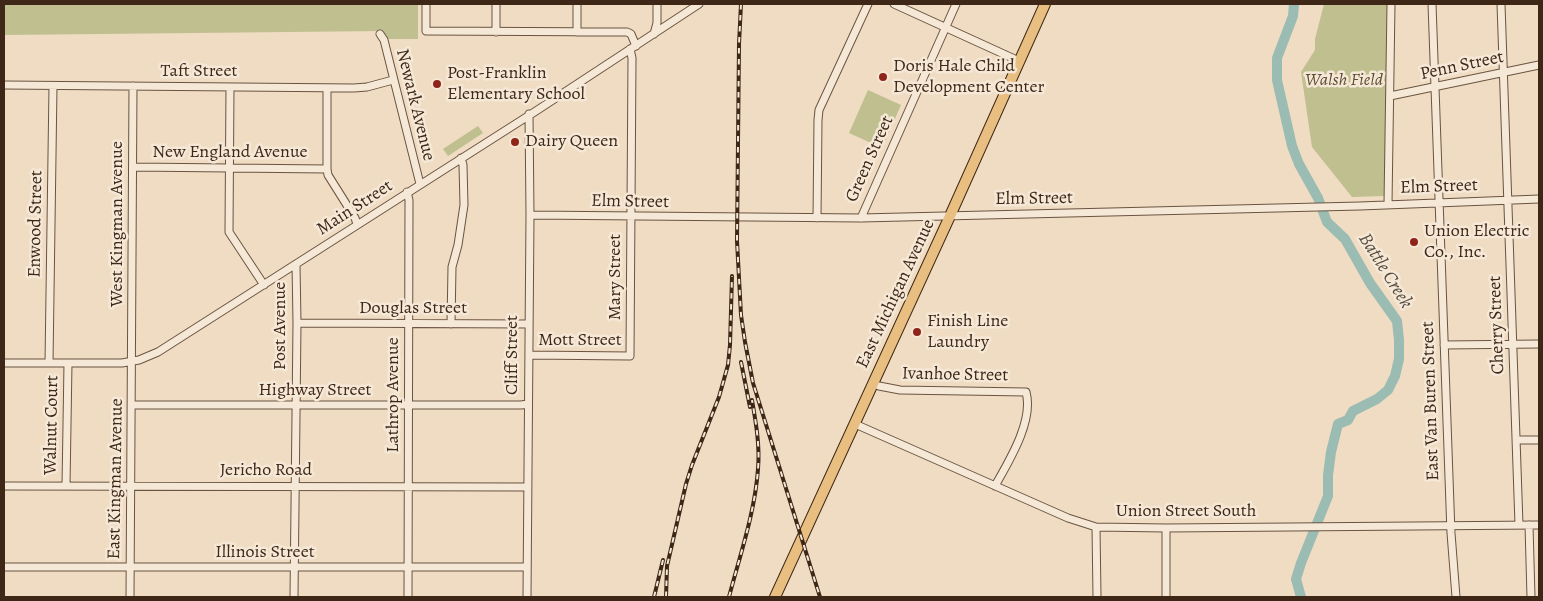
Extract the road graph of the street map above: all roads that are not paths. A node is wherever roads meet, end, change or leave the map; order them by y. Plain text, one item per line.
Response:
1 (426, 4) edge
2 (496, 4) edge
3 (577, 4) edge
4 (658, 4) edge
5 (699, 4) edge
6 (868, 4) edge
7 (894, 4) edge
8 (956, 4) edge
9 (1045, 4) edge
10 (1391, 4) edge
11 (1432, 4) edge
12 (1501, 4) edge
13 (946, 27) junction
14 (496, 32) junction
15 (577, 32) junction
16 (380, 34) dead end
17 (654, 34) junction
18 (633, 47) junction
19 (1019, 61) junction
20 (1539, 65) edge
21 (1503, 72) junction
22 (393, 80) junction
23 (4, 85) edge
24 (53, 86) junction
25 (133, 86) junction
26 (230, 87) junction
27 (1435, 87) junction
28 (327, 88) junction
29 (1390, 96) junction
30 (529, 114) junction
31 (462, 158) junction
32 (133, 167) junction
33 (230, 168) junction
34 (327, 169) junction
35 (420, 184) junction
36 (407, 192) junction
37 (1539, 199) edge
38 (1508, 200) junction
39 (1438, 202) junction
40 (1388, 204) junction
41 (530, 215) junction
42 (631, 216) junction
43 (950, 216) junction
44 (817, 218) junction
45 (861, 218) junction
46 (357, 224) junction
47 (296, 264) junction
48 (264, 285) junction
49 (297, 323) junction
50 (409, 324) junction
51 (451, 324) junction
52 (528, 324) junction
53 (1513, 344) junction
54 (1539, 344) edge
55 (1444, 345) junction
56 (528, 355) junction
57 (630, 356) joint
58 (132, 362) junction
59 (4, 363) edge
60 (49, 363) junction
61 (68, 363) junction
62 (873, 384) junction
63 (528, 404) junction
64 (132, 405) junction
65 (296, 406) junction
66 (409, 406) junction
67 (855, 424) junction
68 (1516, 440) junction
69 (1539, 440) edge
70 (4, 486) edge
71 (66, 486) junction
72 (295, 486) junction
73 (408, 486) junction
74 (995, 486) junction
75 (131, 487) junction
76 (527, 487) junction
77 (1519, 525) junction
78 (1529, 525) junction
79 (1539, 525) edge
80 (1451, 526) junction
81 (1096, 527) junction
82 (1166, 528) junction
83 (4, 567) edge
84 (130, 567) junction
85 (408, 567) junction
86 (527, 567) junction
87 (295, 568) junction
88 (130, 597) edge
89 (294, 597) edge
90 (408, 597) edge
91 (527, 597) edge
92 (775, 597) edge
93 (1097, 597) edge
94 (1166, 597) edge
95 (1456, 597) edge
96 (1531, 597) edge

1 - 14 street
2 - 14 street
3 - 15 street
4 - 17 street
5 - 17 street, Main Street
6 - 44 street
7 - 13 street
8 - 13 street, Green Street
9 - 19 highway, East Michigan Avenue
10 - 29 street
11 - 27 street, East Van Buren Street
12 - 21 street, Cherry Street
13 - 19 street
13 - 45 street, Green Street
14 - 15 street
15 - 18 street
16 - 22 street, Newark Avenue
17 - 18 street, Main Street
18 - 30 street, Main Street
18 - 42 street, Mary Street
19 - 43 highway, East Michigan Avenue
20 - 21 street, Penn Street
21 - 27 street, Penn Street
21 - 38 street, Cherry Street
22 - 28 street, Taft Street
22 - 35 street, Newark Avenue
23 - 24 street, Taft Street
24 - 25 street, Taft Street
24 - 60 street, Enwood Street
25 - 26 street, Taft Street
25 - 32 street, West Kingman Avenue
26 - 28 street, Taft Street
26 - 33 street
27 - 29 street, Penn Street
27 - 39 street, East Van Buren Street
28 - 34 street
29 - 40 street
30 - 31 street, Main Street
30 - 41 street, Cliff Street
31 - 35 street, Main Street
31 - 51 street
32 - 33 street, New England Avenue
32 - 58 street, West Kingman Avenue
33 - 34 street, New England Avenue
33 - 48 street
34 - 46 street
35 - 36 street, Main Street
36 - 46 street, Main Street
36 - 50 street, Lathrop Avenue
37 - 38 street, Elm Street
38 - 39 street, Elm Street
38 - 53 street, Cherry Street
39 - 40 street, Elm Street
39 - 55 street, East Van Buren Street
40 - 43 street, Elm Street
41 - 42 street, Elm Street
41 - 52 street, Cliff Street
42 - 44 street, Elm Street
42 - 57 street, Mary Street
43 - 45 street, Elm Street
43 - 62 highway, East Michigan Avenue
44 - 45 street, Elm Street
46 - 47 street, Main Street
47 - 48 street, Main Street
47 - 49 street, Post Avenue
48 - 58 street, Main Street
49 - 50 street, Douglas Street
49 - 65 street, Post Avenue
50 - 51 street, Douglas Street
50 - 66 street, Lathrop Avenue
51 - 52 street, Douglas Street
52 - 56 street, Cliff Street
53 - 54 street
53 - 55 street
53 - 68 street, Cherry Street
55 - 80 street, East Van Buren Street
56 - 57 street, Mott Street
56 - 63 street, Cliff Street
58 - 61 street, Main Street
58 - 64 street, East Kingman Avenue
59 - 60 street, Main Street
60 - 61 street, Main Street
61 - 71 street, Walnut Court
62 - 67 highway, East Michigan Avenue
62 - 74 street, Ivanhoe Street
63 - 66 street, Highway Street
63 - 76 street, Cliff Street
64 - 65 street, Highway Street
64 - 75 street, East Kingman Avenue
65 - 66 street, Highway Street
65 - 72 street, Post Avenue
66 - 73 street, Lathrop Avenue
67 - 74 street, Union Street South
67 - 92 highway, East Michigan Avenue
68 - 69 street
68 - 77 street, Cherry Street
70 - 71 street, Jericho Road
71 - 75 street, Jericho Road
72 - 73 street, Jericho Road
72 - 75 street, Jericho Road
72 - 87 street, Post Avenue
73 - 76 street, Jericho Road
73 - 85 street, Lathrop Avenue
74 - 81 street, Union Street South
75 - 84 street, East Kingman Avenue
76 - 86 street, Cliff Street
77 - 78 street, Union Street South
77 - 80 street, Union Street South
78 - 79 street, Union Street South
78 - 96 street
80 - 82 street, Union Street South
80 - 95 street, East Van Buren Street
81 - 82 street, Union Street South
81 - 93 street
82 - 94 street
83 - 84 street, Illinois Street
84 - 87 street, Illinois Street
84 - 88 street, East Kingman Avenue
85 - 86 street, Illinois Street
85 - 87 street, Illinois Street
85 - 90 street, Lathrop Avenue
86 - 91 street, Cliff Street
87 - 89 street, Post Avenue

